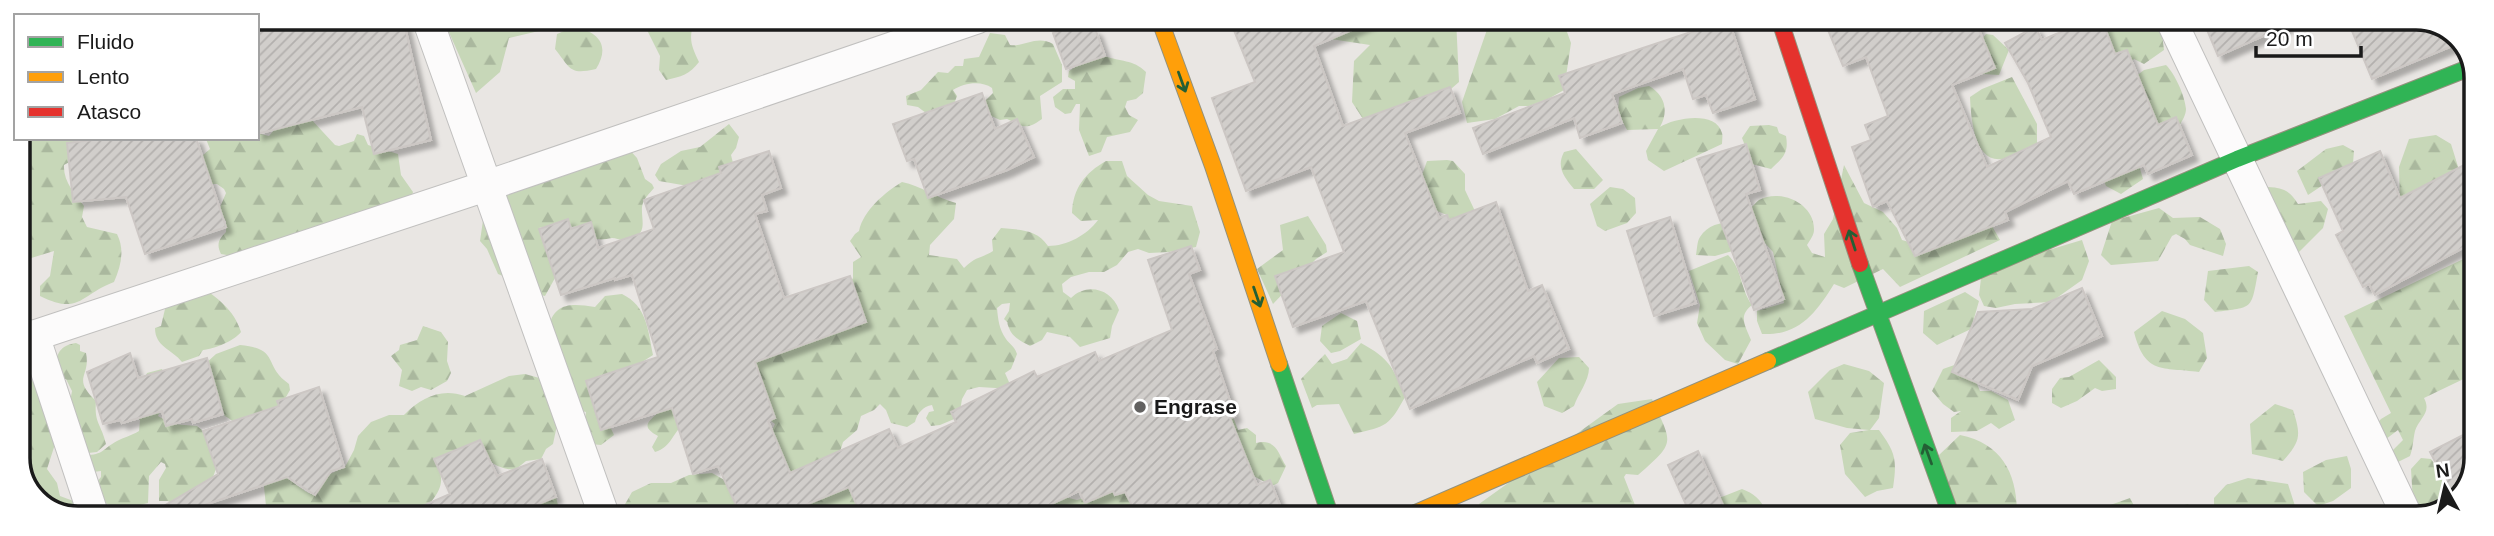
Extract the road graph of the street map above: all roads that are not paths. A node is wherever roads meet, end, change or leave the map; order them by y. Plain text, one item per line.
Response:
1 (431, 30) edge
2 (943, 30) edge
3 (1163, 30) edge
4 (1783, 30) edge
5 (2176, 30) edge
6 (2463, 70) edge
7 (2237, 159) junction
8 (486, 186) junction
9 (1877, 316) junction
10 (30, 337) edge
11 (30, 349) edge
12 (89, 506) edge
13 (601, 506) edge
14 (1327, 506) edge
15 (1432, 506) edge
16 (1948, 506) edge
17 (2402, 506) edge

1 - 8 street
2 - 8 street
3 -> 14 street
9 -> 4 street
5 - 7 street
6 - 7 street
7 - 9 street
7 - 17 street
8 - 10 street
8 - 13 street
9 - 15 street
16 -> 9 street
11 - 12 street

